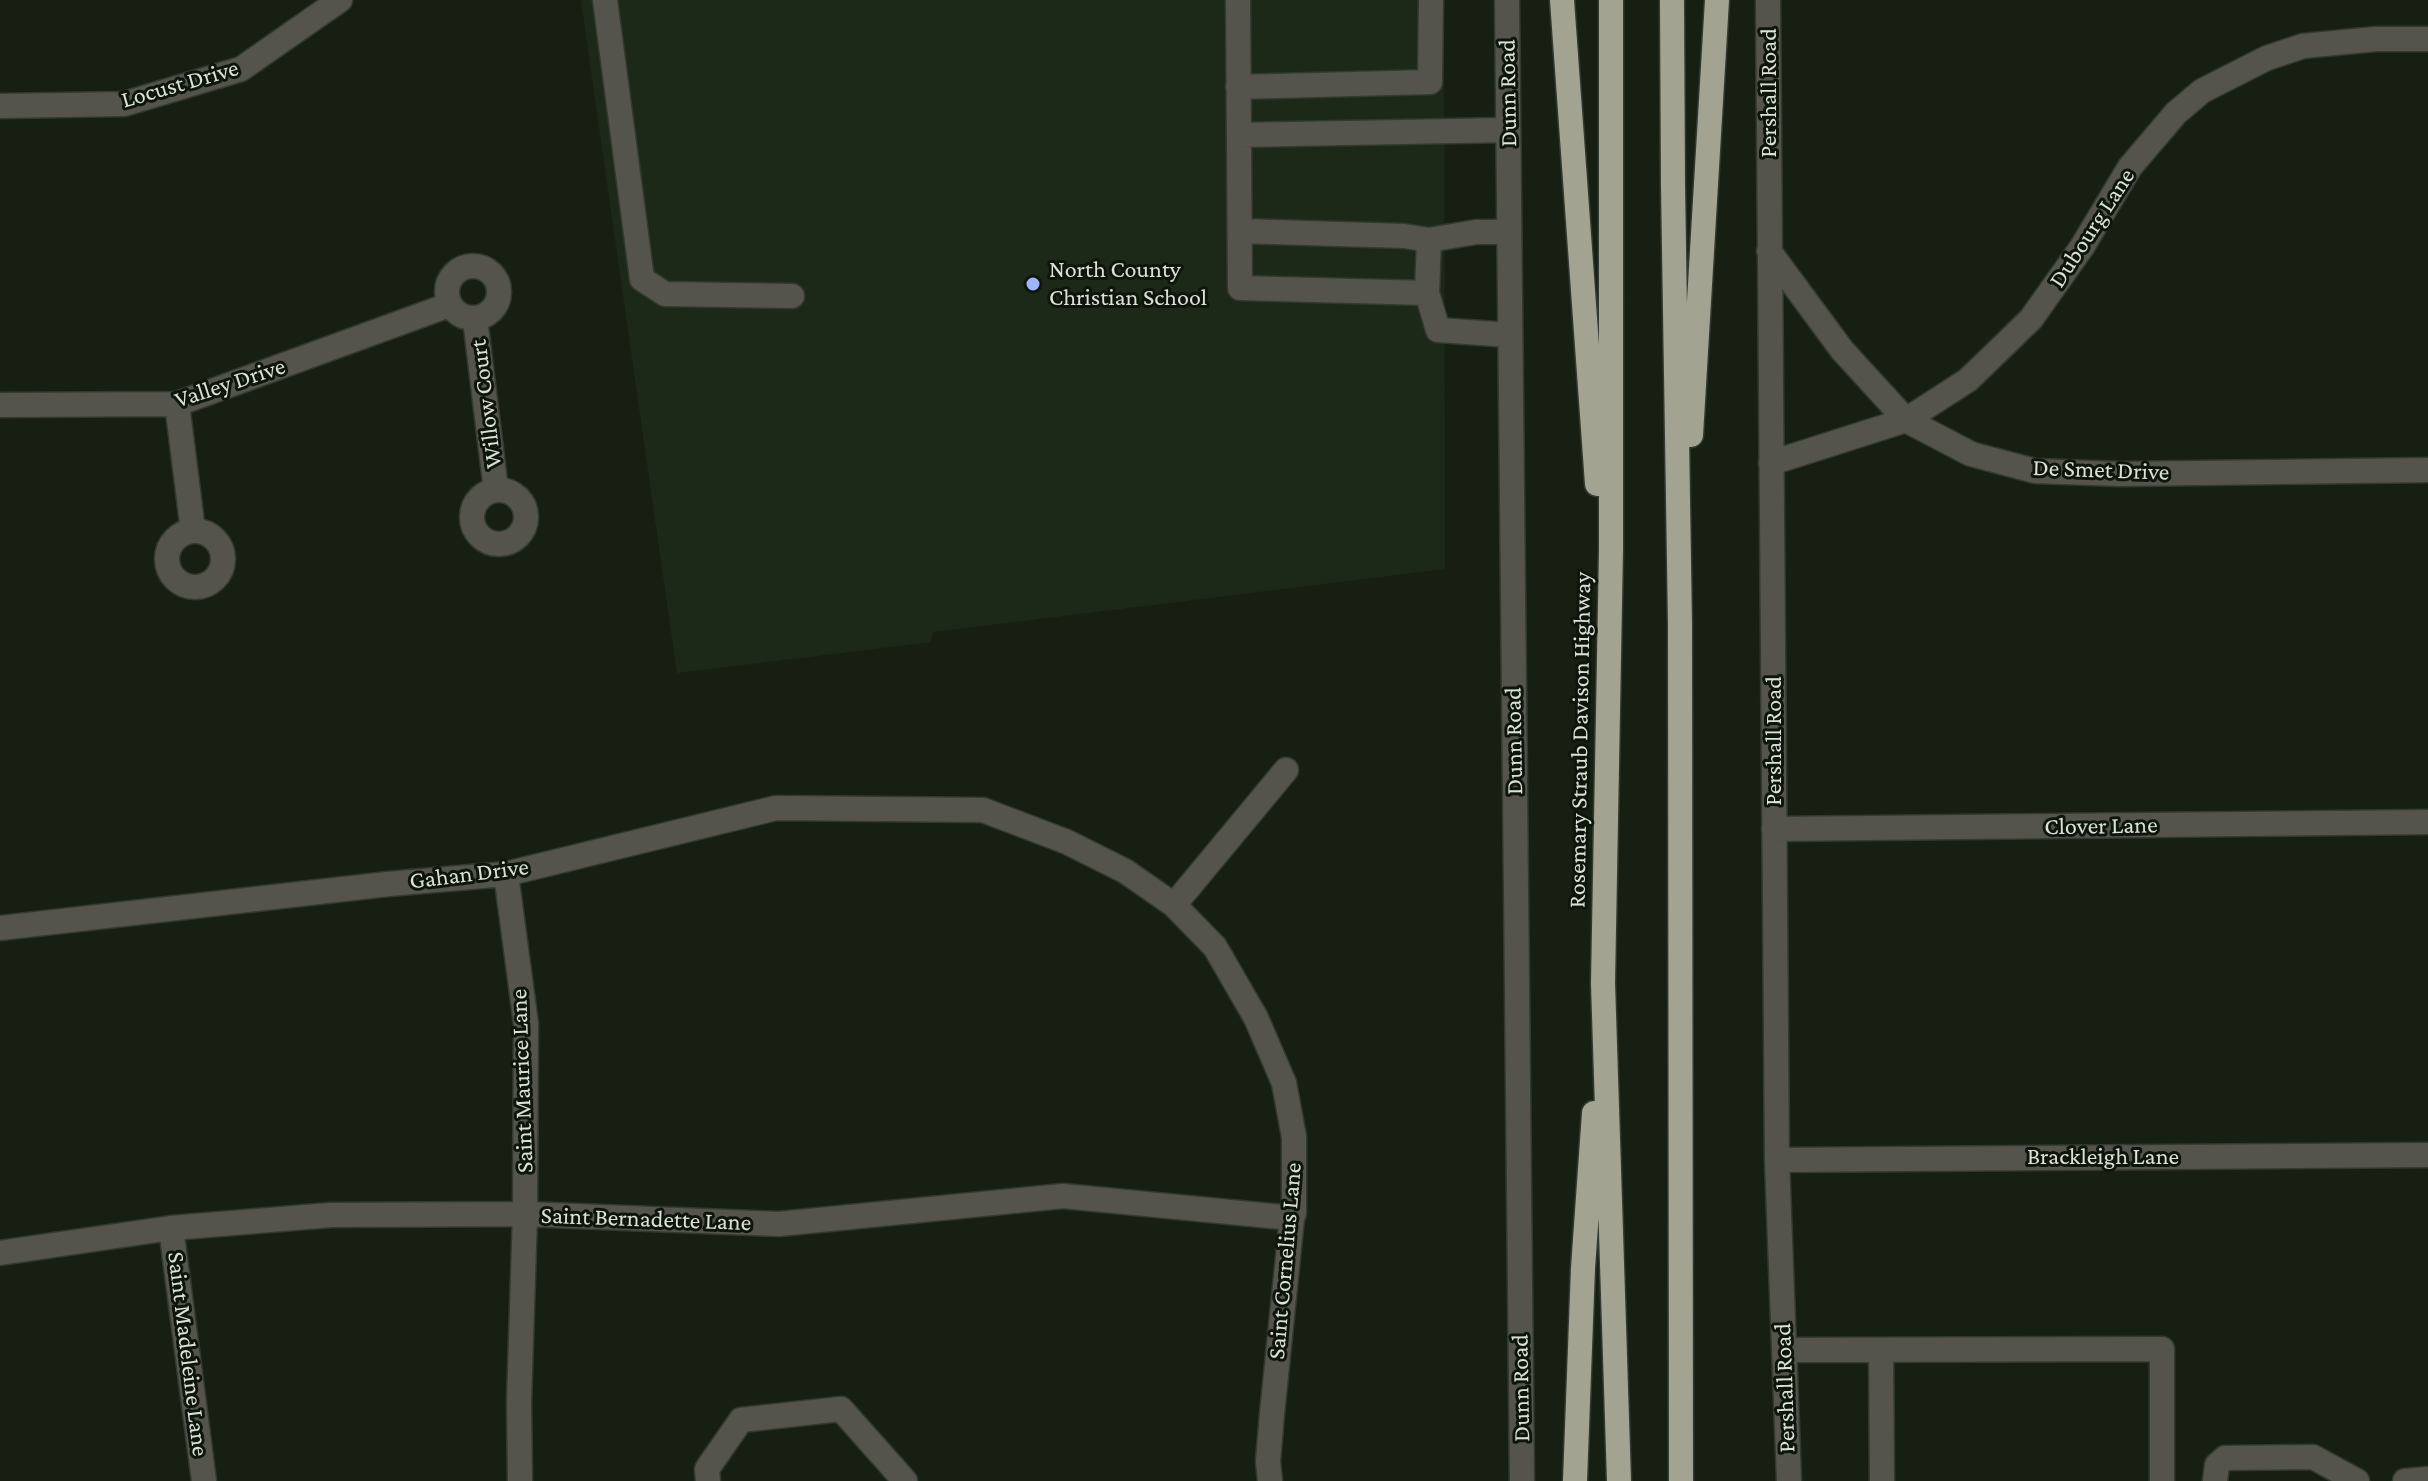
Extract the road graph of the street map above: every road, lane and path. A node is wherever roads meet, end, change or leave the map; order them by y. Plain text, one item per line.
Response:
1 (340, 0) edge
2 (605, 0) edge
3 (1238, 0) edge
4 (1431, 0) edge
5 (1507, 0) edge
6 (1562, 0) edge
7 (1611, 0) edge
8 (1672, 0) edge
9 (1717, 0) edge
10 (1768, 0) edge
11 (2428, 39) edge
12 (1238, 87) junction
13 (0, 106) edge
14 (1508, 130) junction
15 (1239, 135) junction
16 (1240, 231) junction
17 (1509, 232) junction
18 (1429, 240) junction
19 (1769, 251) junction
20 (1427, 293) junction
21 (792, 296) dead end
22 (449, 305) junction
23 (475, 319) junction
24 (1510, 335) junction
25 (177, 404) junction
26 (0, 405) edge
27 (1906, 420) junction
28 (1771, 463) junction
29 (2428, 470) edge
30 (496, 490) dead end
31 (193, 531) dead end
32 (1611, 549) junction
33 (1680, 625) junction
34 (1286, 770) dead end
35 (983, 810) joint
36 (2428, 822) edge
37 (1774, 829) junction
38 (506, 874) junction
39 (1174, 905) junction
40 (0, 928) edge
41 (1603, 983) junction
42 (2428, 1155) edge
43 (1777, 1160) junction
44 (525, 1214) junction
45 (1292, 1218) junction
46 (171, 1228) junction
47 (0, 1253) edge
48 (1784, 1350) junction
49 (1881, 1350) junction
50 (2428, 1479) edge
51 (204, 1481) edge
52 (520, 1481) edge
53 (708, 1481) edge
54 (905, 1481) edge
55 (1270, 1481) edge
56 (1522, 1481) edge
57 (1575, 1481) edge
58 (1619, 1481) edge
59 (1681, 1481) edge
60 (1789, 1481) edge
61 (1882, 1481) edge
62 (2162, 1481) edge
63 (2215, 1481) edge
64 (2357, 1481) edge
65 (2405, 1481) edge

1 - 13 street, Locust Drive
2 - 21 street
3 - 12 street
4 - 12 street
5 - 14 street, Dunn Road
6 - 32 highway
7 - 32 highway, Rosemary Straub Davison Highway
8 - 33 highway
9 - 33 highway
10 - 19 street, Pershall Road
11 - 27 street, Dubourg Lane
12 - 15 street
14 - 15 street
14 - 17 street, Dunn Road
15 - 16 street
16 - 18 street
16 - 20 street
17 - 18 street
17 - 24 street, Dunn Road
18 - 20 street
19 - 27 street, De Smet Drive
19 - 28 street, Pershall Road
20 - 24 street
22 - 23 street
22 - 23 street
22 - 25 street, Valley Drive
23 - 30 street, Willow Court
24 - 56 street, Dunn Road
25 - 26 street, Valley Drive
25 - 31 street
27 - 28 street, Dubourg Lane
27 - 29 street, De Smet Drive
28 - 37 street, Pershall Road
32 - 41 highway, Rosemary Straub Davison Highway
33 - 59 highway
34 - 39 street
35 - 38 street, Gahan Drive
35 - 39 street, Saint Cornelius Lane
36 - 37 street, Clover Lane
37 - 43 street, Pershall Road
38 - 40 street, Gahan Drive
38 - 44 street, Saint Maurice Lane
39 - 45 street, Saint Cornelius Lane
41 - 57 highway
41 - 58 highway, Rosemary Straub Davison Highway
42 - 43 street, Brackleigh Lane
43 - 48 street, Pershall Road
44 - 45 street, Saint Bernadette Lane
44 - 46 street, Saint Bernadette Lane
44 - 52 street, Saint Maurice Lane
45 - 55 street, Saint Cornelius Lane
46 - 47 street, Saint Bernadette Lane
46 - 51 street, Saint Madeleine Lane
48 - 49 street
48 - 60 street, Pershall Road
49 - 61 street
49 - 62 street
50 - 65 street
53 - 54 street
63 - 64 street

